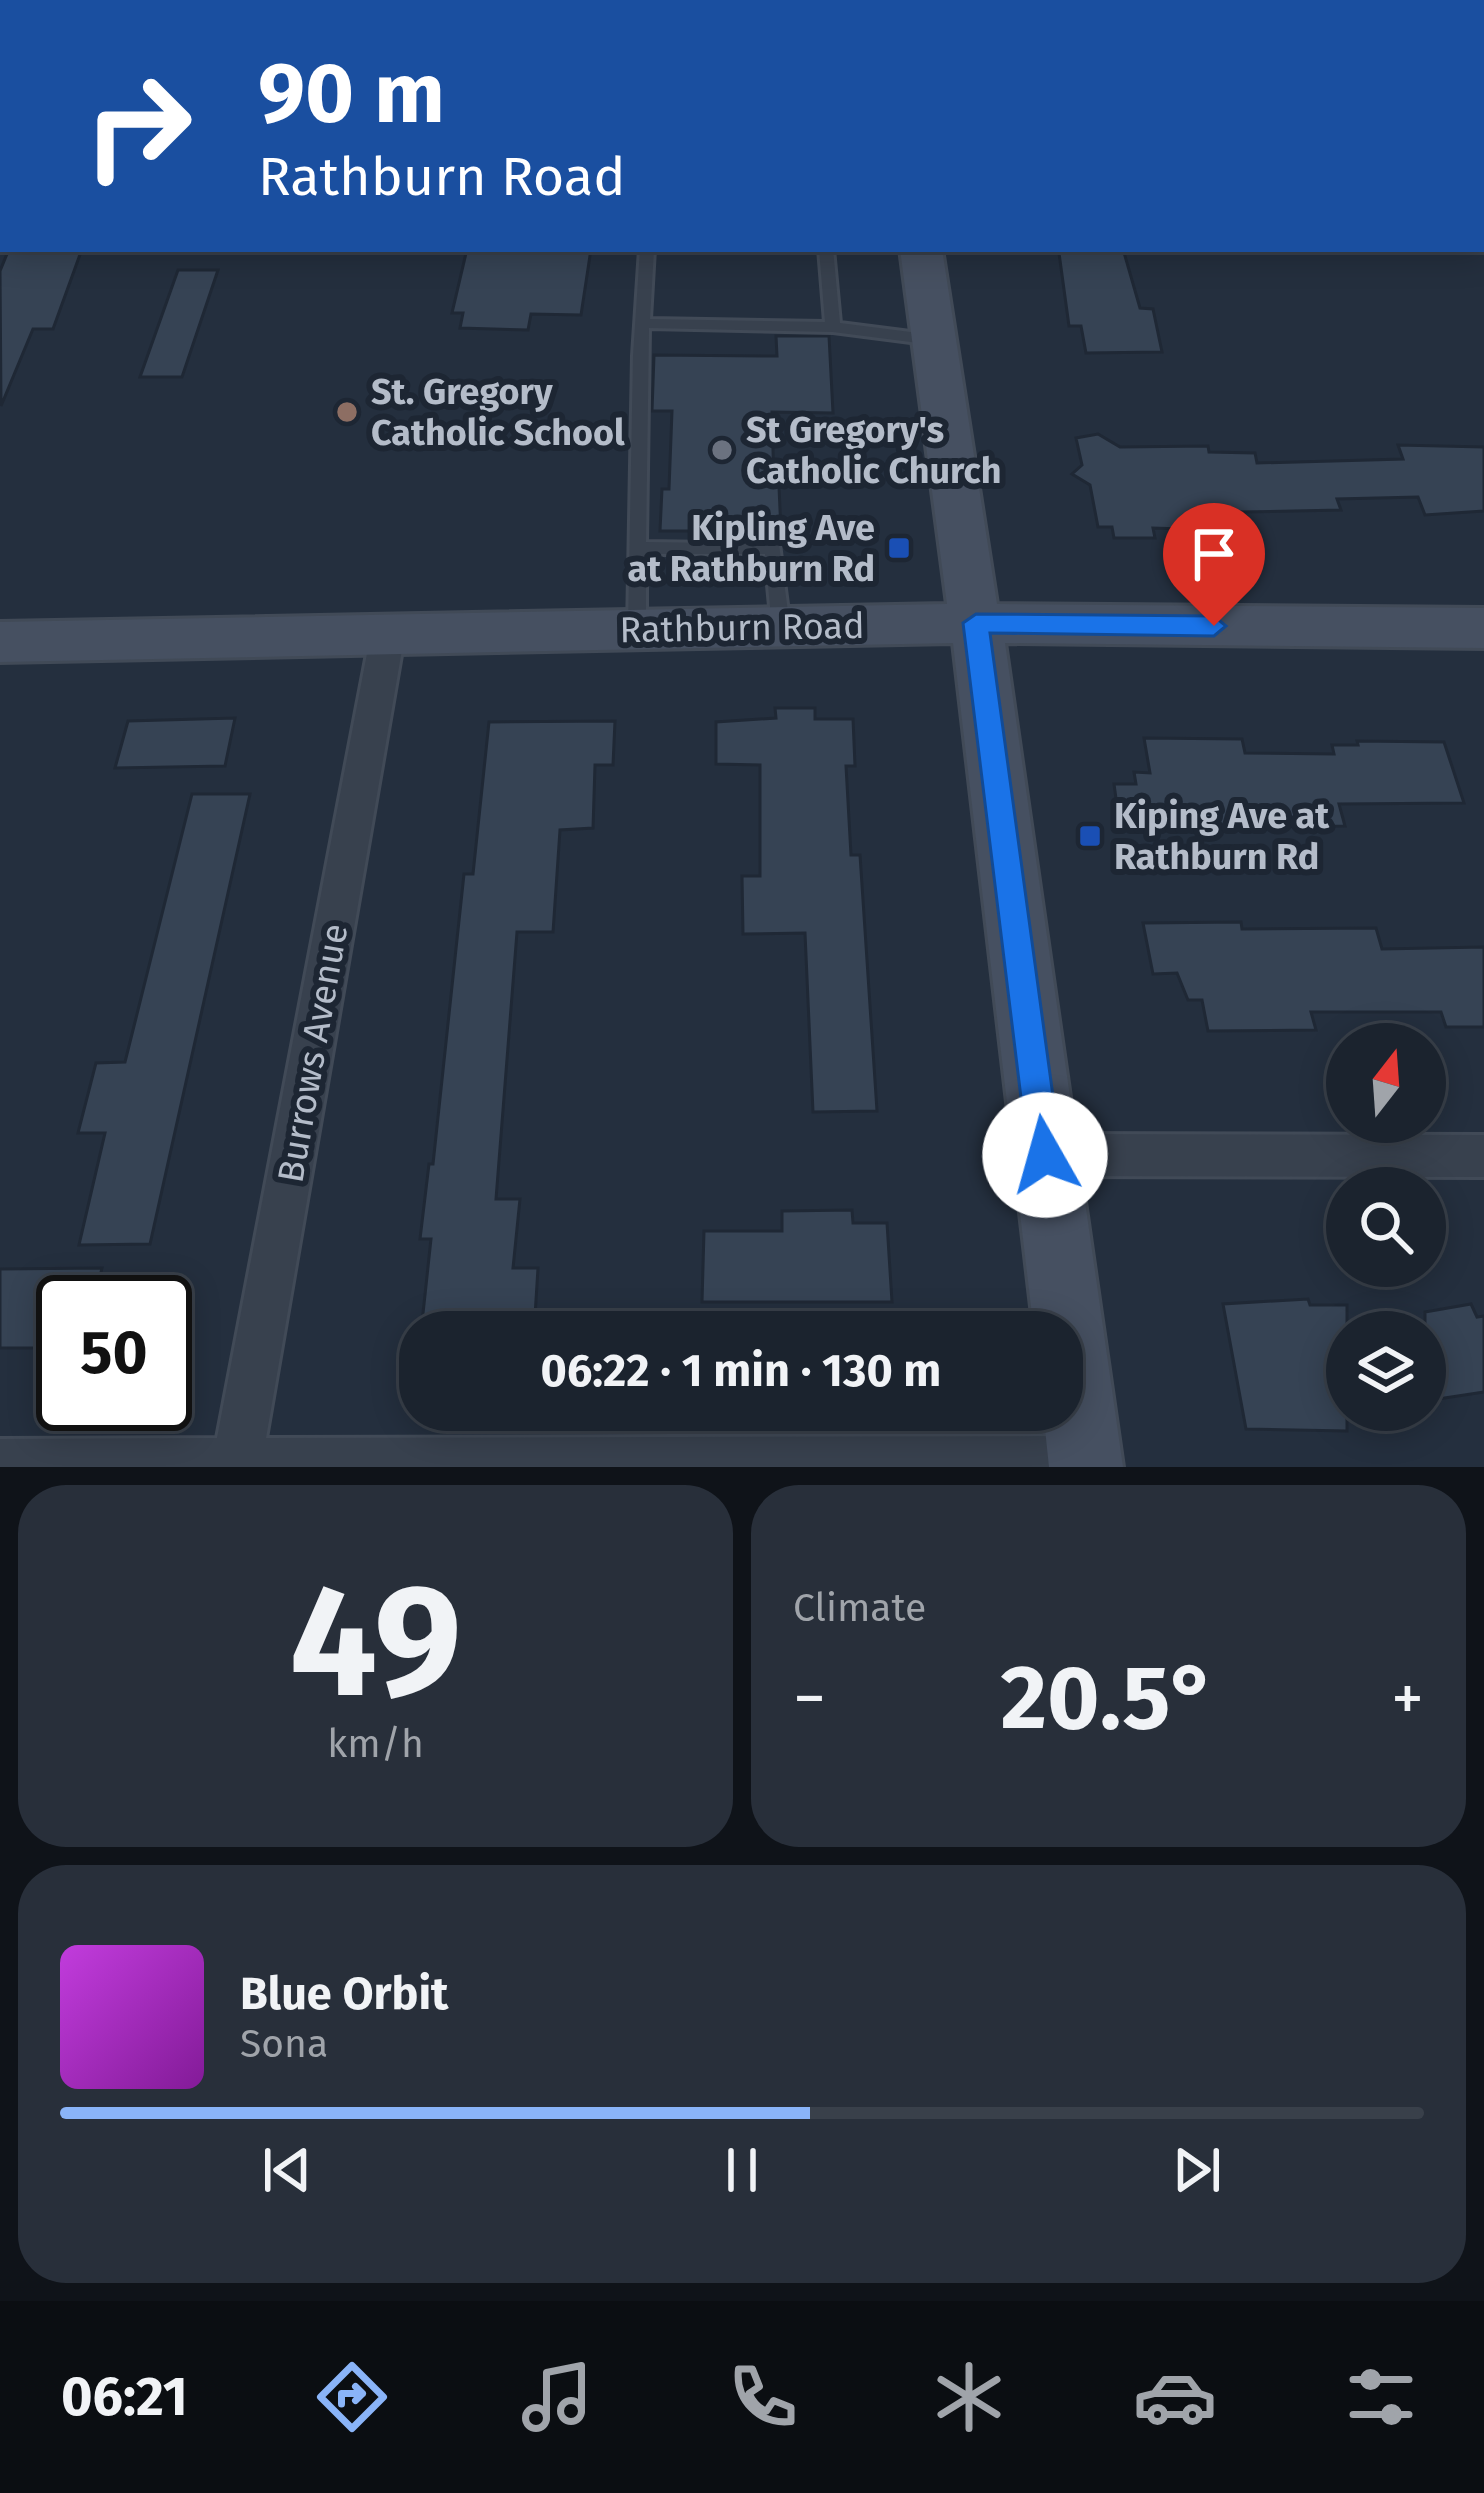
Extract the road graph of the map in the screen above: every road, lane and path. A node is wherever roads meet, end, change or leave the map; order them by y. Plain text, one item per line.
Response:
1 (647, 252) edge
2 (826, 252) edge
3 (921, 252) edge
4 (642, 323) junction
5 (832, 327) junction
6 (934, 340) junction
7 (638, 548) junction
8 (976, 623) junction
9 (781, 627) junction
10 (1484, 628) edge
11 (637, 629) junction
12 (387, 638) junction
13 (0, 642) edge
14 (1045, 1155) junction
15 (1484, 1156) edge
16 (0, 1463) edge
17 (1086, 1463) edge
18 (237, 1465) edge

1 - 4 lane
2 - 5 lane
3 - 6 street
4 - 5 lane
4 - 7 lane
5 - 6 lane
6 - 8 street
7 - 9 lane
7 - 11 lane
8 - 9 street, Rathburn Road
8 - 10 street, Rathburn Road
8 - 14 street
9 - 11 street, Rathburn Road
11 - 12 street, Rathburn Road
12 - 13 street, Rathburn Road
12 - 18 street, Burrows Avenue
14 - 15 street
14 - 17 street
16 - 18 street
17 - 18 street

